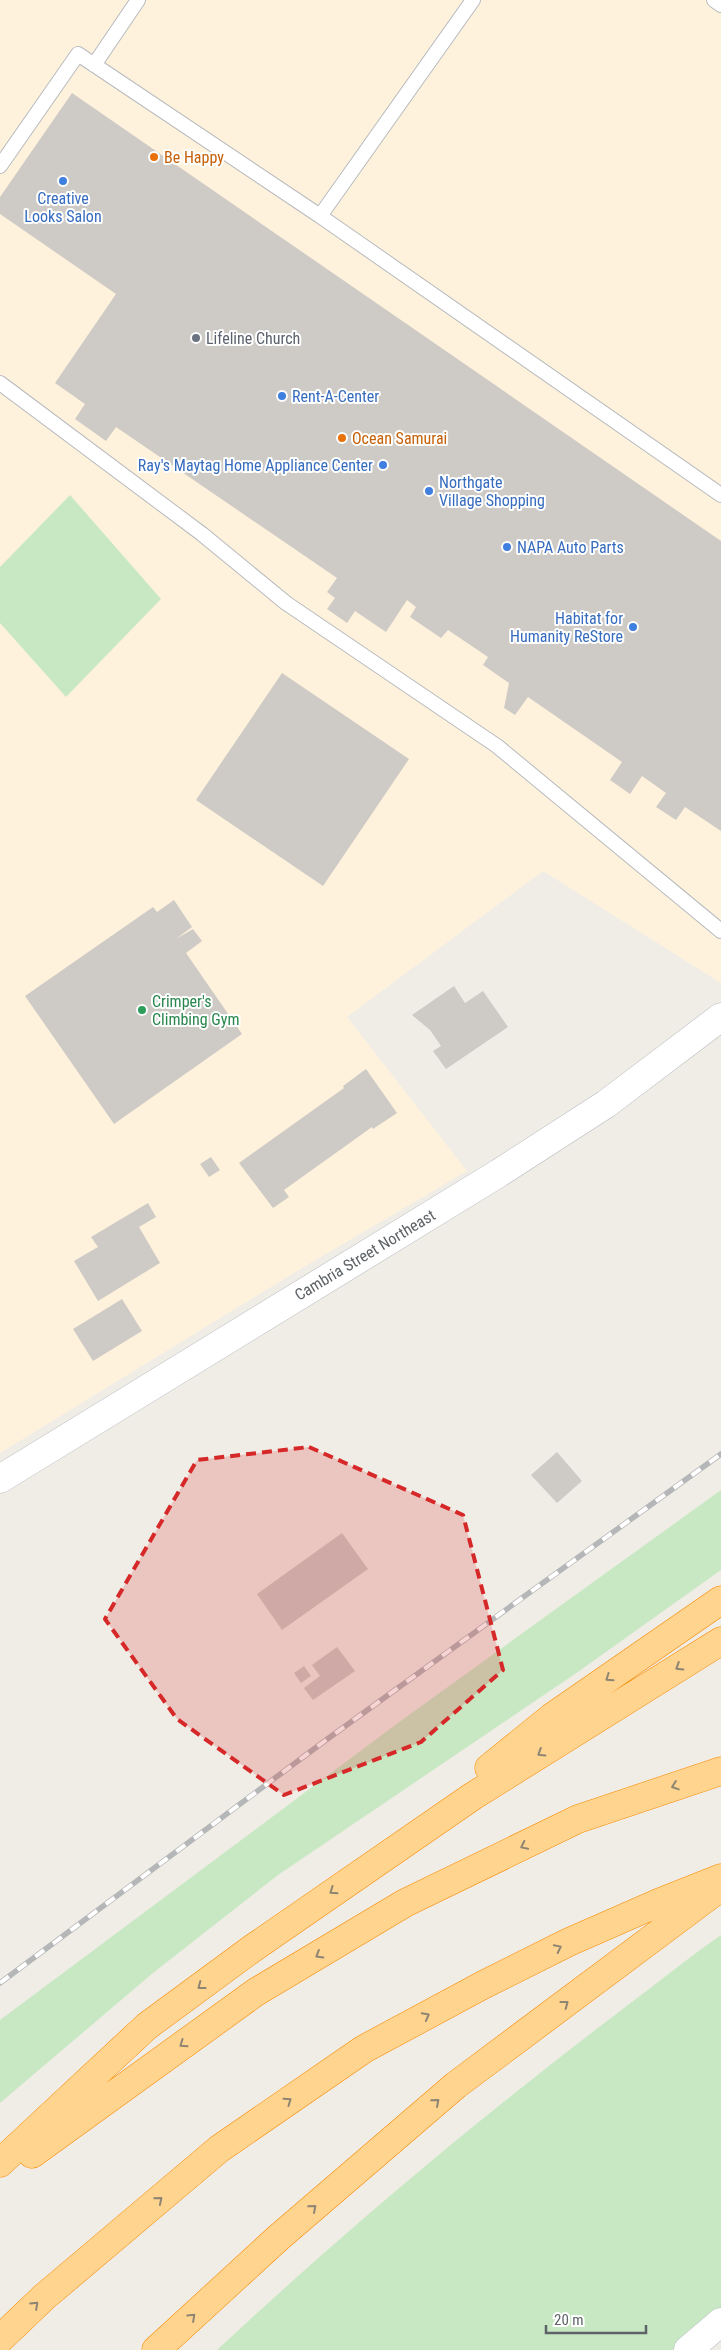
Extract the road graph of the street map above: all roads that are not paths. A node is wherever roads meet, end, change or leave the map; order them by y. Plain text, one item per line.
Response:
1 (138, 0) edge
2 (473, 0) edge
3 (714, 0) edge
4 (721, 5) edge
5 (94, 64) junction
6 (0, 166) edge
7 (320, 216) junction
8 (0, 383) edge
9 (721, 495) edge
10 (721, 931) edge
11 (721, 1018) edge
12 (0, 1479) edge
13 (721, 1600) edge
14 (721, 1642) edge
15 (721, 1770) edge
16 (366, 1869) junction
17 (721, 1878) edge
18 (721, 1888) edge
19 (0, 2163) edge
20 (0, 2178) edge
21 (721, 2322) edge
22 (0, 2339) edge
23 (156, 2350) edge
24 (688, 2350) edge

1 - 5 lane
2 - 7 lane
3 - 4 lane
5 - 6 lane
5 - 7 lane
7 - 9 lane
8 - 10 lane
11 - 12 main road, Cambria Street Northeast
13 -> 16 highway
14 -> 16 highway
15 -> 20 highway
16 -> 19 highway
22 -> 17 highway
23 -> 18 highway
21 - 24 main road

